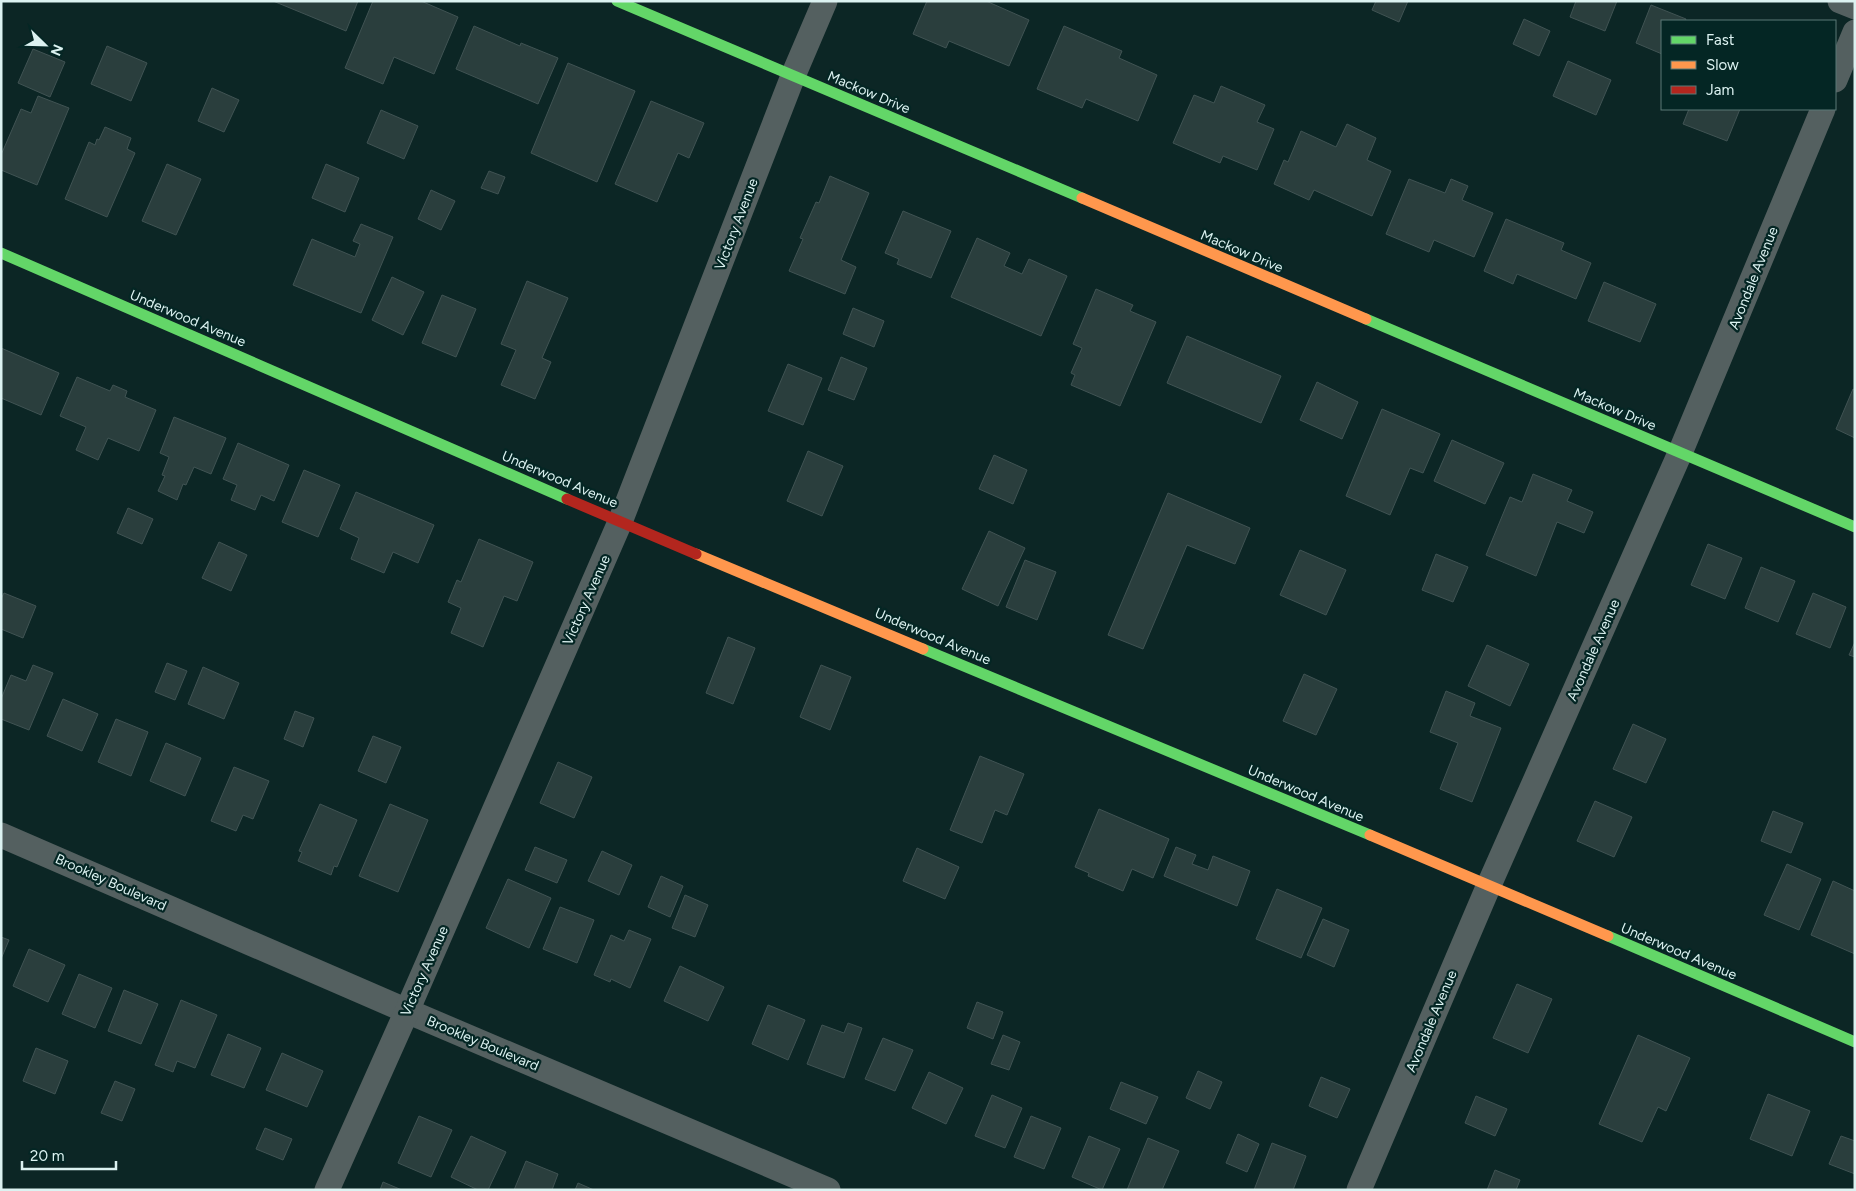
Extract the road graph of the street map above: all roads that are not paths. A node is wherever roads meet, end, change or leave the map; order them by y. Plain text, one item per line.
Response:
1 (617, 1) edge
2 (825, 1) edge
3 (1840, 1) edge
4 (1855, 7) edge
5 (1855, 32) edge
6 (793, 76) junction
7 (1836, 78) edge
8 (1823, 110) edge
9 (1, 253) edge
10 (1680, 453) junction
11 (620, 522) junction
12 (1855, 528) edge
13 (1, 834) edge
14 (1489, 885) junction
15 (407, 1011) junction
16 (1855, 1042) edge
17 (326, 1190) edge
18 (828, 1190) edge
19 (1359, 1190) edge

1 - 6 street, Mackow Drive
2 - 6 street, Victory Avenue
3 - 4 street
5 - 7 street
6 - 10 street, Mackow Drive
6 - 11 street, Victory Avenue
8 - 10 street, Avondale Avenue
9 - 11 street, Underwood Avenue
10 - 12 street, Mackow Drive
10 - 14 street, Avondale Avenue
11 - 14 street, Underwood Avenue
11 - 15 street, Victory Avenue
13 - 15 street, Brookley Boulevard
14 - 16 street, Underwood Avenue
14 - 19 street, Avondale Avenue
15 - 17 street, Victory Avenue
15 - 18 street, Brookley Boulevard

